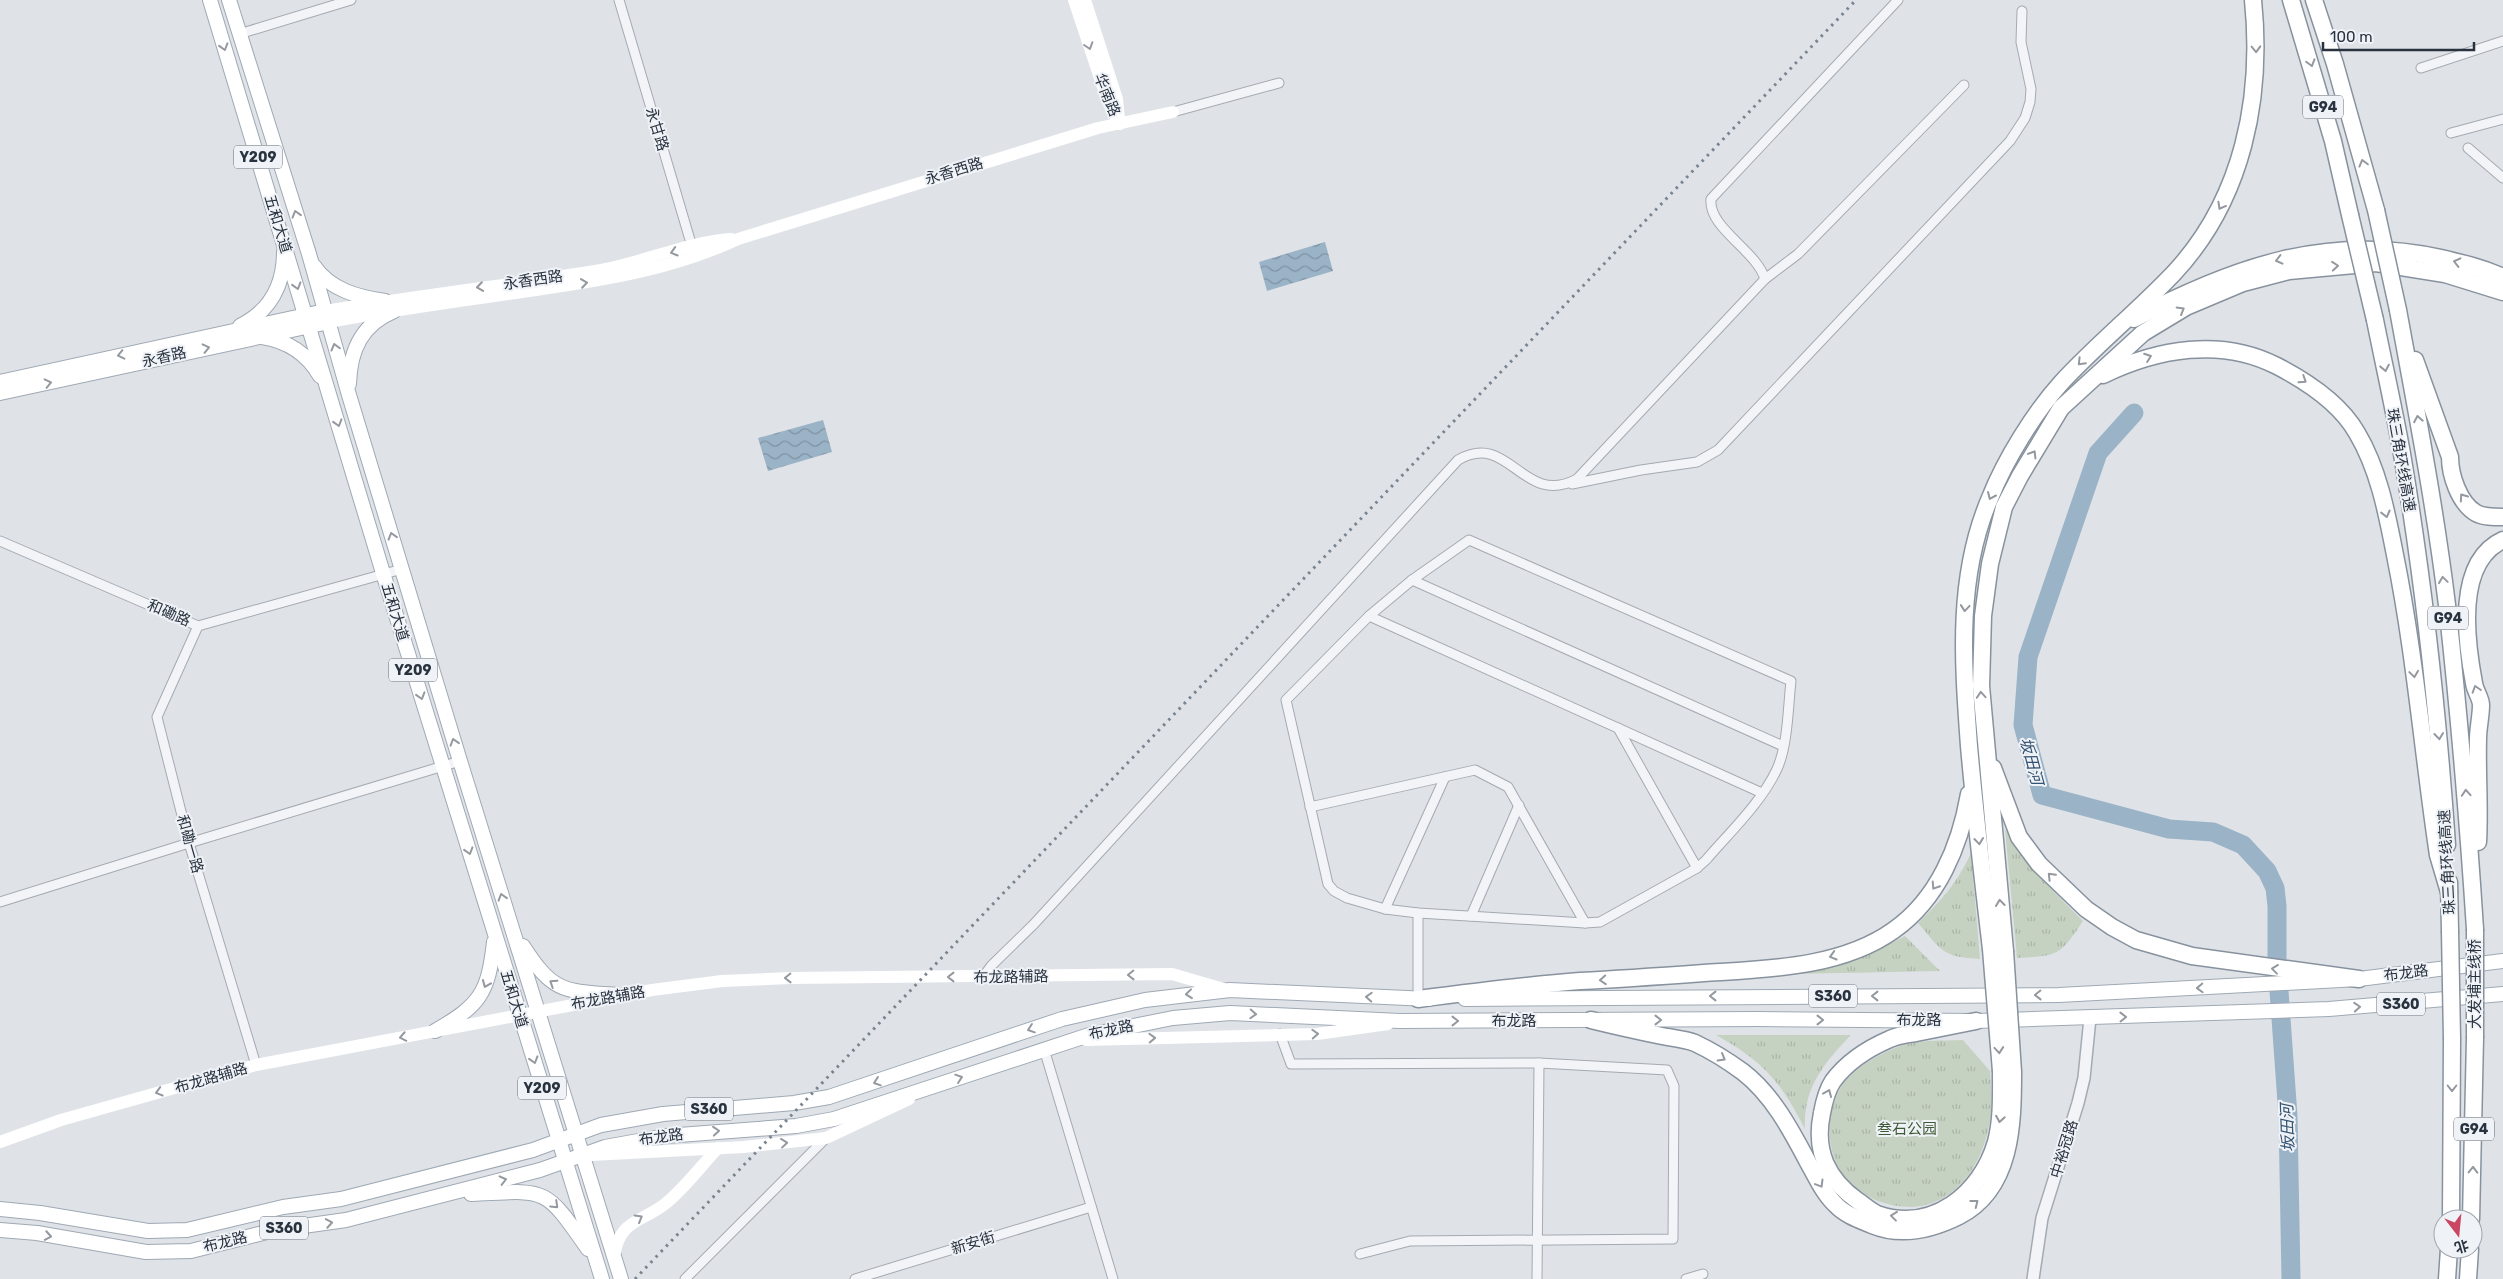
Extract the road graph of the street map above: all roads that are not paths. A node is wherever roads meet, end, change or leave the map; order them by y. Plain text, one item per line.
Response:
1 (210, 0) edge
2 (229, 0) edge
3 (351, 0) edge
4 (619, 0) edge
5 (1074, 0) edge
6 (1085, 0) edge
7 (1898, 0) edge
8 (2253, 0) edge
9 (2291, 0) edge
10 (2314, 0) edge
11 (2022, 11) dead end
12 (240, 34) junction
13 (2503, 41) edge
14 (2421, 68) dead end
15 (1279, 82) dead end
16 (1964, 85) dead end
17 (1173, 112) joint
18 (2503, 119) edge
19 (1120, 124) junction
20 (2451, 134) dead end
21 (2468, 148) dead end
22 (2503, 178) edge
23 (302, 233) junction
24 (283, 240) junction
25 (694, 252) junction
26 (309, 254) junction
27 (2503, 277) edge
28 (1766, 279) junction
29 (2503, 292) edge
30 (389, 306) junction
31 (2398, 310) junction
32 (327, 316) junction
33 (307, 320) junction
34 (2117, 328) junction
35 (231, 331) junction
36 (251, 338) junction
37 (0, 382) edge
38 (2087, 383) junction
39 (0, 393) edge
40 (330, 395) junction
41 (349, 395) junction
42 (1564, 486) junction
43 (2503, 517) edge
44 (2503, 540) edge
45 (0, 541) edge
46 (402, 569) junction
47 (383, 573) junction
48 (1412, 580) junction
49 (1369, 616) junction
50 (198, 626) junction
51 (1618, 728) junction
52 (1985, 743) junction
53 (1782, 746) junction
54 (460, 761) junction
55 (443, 767) junction
56 (1972, 775) junction
57 (1445, 777) junction
58 (1762, 793) junction
59 (1519, 806) junction
60 (1310, 807) junction
61 (189, 842) junction
62 (1696, 868) junction
63 (2449, 892) junction
64 (0, 902) edge
65 (1385, 908) junction
66 (1418, 913) junction
67 (1471, 916) junction
68 (1585, 923) junction
69 (2475, 929) junction
70 (513, 931) junction
71 (2450, 931) joint
72 (495, 936) junction
73 (1998, 950) junction
74 (2503, 961) edge
75 (986, 977) junction
76 (2358, 979) junction
77 (1230, 990) junction
78 (617, 996) junction
79 (2500, 996) edge
80 (1418, 999) junction
81 (537, 1010) junction
82 (519, 1014) junction
83 (2090, 1018) junction
84 (1591, 1020) junction
85 (1407, 1021) junction
86 (1976, 1021) junction
87 (435, 1031) junction
88 (1280, 1034) junction
89 (1068, 1040) junction
90 (1044, 1049) junction
91 (1539, 1064) junction
92 (256, 1065) junction
93 (2007, 1071) junction
94 (926, 1089) junction
95 (576, 1134) junction
96 (826, 1138) junction
97 (559, 1141) junction
98 (0, 1142) edge
99 (718, 1148) junction
100 (583, 1155) junction
101 (565, 1161) junction
102 (440, 1196) junction
103 (1092, 1207) junction
104 (0, 1209) edge
105 (2451, 1209) edge
106 (2471, 1209) edge
107 (0, 1230) edge
108 (1538, 1241) junction
109 (1360, 1254) dead end
110 (614, 1257) junction
111 (2448, 1259) edge
112 (2469, 1259) edge
113 (597, 1262) junction
114 (1703, 1274) dead end
115 (602, 1279) edge
116 (621, 1279) edge
117 (685, 1279) edge
118 (855, 1279) edge
119 (1113, 1279) edge
120 (1538, 1279) edge
121 (1686, 1279) edge
122 (2033, 1279) edge
123 (2447, 1279) edge
124 (2468, 1279) edge

1 -> 24 main road, 五和大道 / Y209
2 - 12 main road, 五和大道 / Y209
3 - 12 street
4 - 25 street, 永甘路
5 -> 19 main road, 华南路
6 - 19 main road, 华南路
7 - 28 street
8 -> 34 highway
9 -> 63 highway, 珠三角环线高速 / G94, bridge
31 -> 10 highway, 珠三角环线高速 / G94, bridge
11 - 42 street
23 -> 12 main road, 五和大道 / Y209
13 - 14 street
15 - 17 street
16 - 28 street
17 - 19 main road, 永香西路
18 - 20 street
19 - 25 main road, 永香西路
21 - 22 street
23 - 24 main road
23 - 26 main road, 五和大道 / Y209
24 -> 33 main road, 五和大道 / Y209
24 - 35 main road
25 - 30 main road, 永香西路
26 - 30 main road
26 - 32 main road, 五和大道 / Y209
27 -> 34 highway
28 - 42 street
38 -> 29 highway
30 - 32 main road, 永香西路
30 - 41 main road
43 -> 31 highway
69 -> 31 highway, 珠三角环线高速 / G94
32 - 33 main road, 永香路
41 -> 32 main road, 五和大道 / Y209
33 - 35 main road, 永香路
33 - 36 main road, 永香路
33 - 40 main road, 五和大道 / Y209
34 -> 56 highway
35 -> 37 main road, 永香路
39 -> 36 main road, 永香路
36 - 40 main road
52 -> 38 highway
38 -> 63 highway
40 - 41 main road
40 -> 47 main road, 五和大道 / Y209
46 -> 41 main road, 五和大道 / Y209
42 - 75 street
69 -> 44 highway
45 - 50 street, 和磡路
46 - 47 street, 和磡路
54 -> 46 main road, 五和大道 / Y209
47 - 50 street, 和磡路
47 -> 55 main road, 五和大道 / Y209
48 - 49 street
48 - 53 street
48 - 53 street
49 - 51 street
49 - 60 street
50 - 61 street, 和磡一路
51 - 58 street
51 - 62 street
73 -> 52 highway
76 -> 52 highway
53 - 58 street
54 - 55 street
70 -> 54 main road, 五和大道 / Y209
55 - 61 street
55 -> 72 main road, 五和大道 / Y209
56 -> 73 highway
56 -> 80 highway
57 - 59 street
57 - 60 street
57 - 65 street
58 - 62 street
59 - 67 street
59 - 68 street
60 - 65 street
61 - 64 street
61 - 92 street, 和磡一路
62 - 68 street
63 - 71 highway, 珠三角环线高速 / G94
65 - 66 street
66 - 67 street
66 - 80 street
67 - 68 street
106 -> 69 highway, 大发埔主线桥 / G94, bridge
78 -> 70 main road
70 - 81 main road, 五和大道 / Y209
71 -> 105 highway, 大发埔主线桥 / G94, bridge
72 - 82 main road, 五和大道 / Y209
72 -> 87 main road
73 - 93 highway, bridge
74 - 76 main road, 布龙路 / S360
77 -> 75 main road, 布龙路辅路
75 -> 78 main road, 布龙路辅路
76 -> 80 main road, 布龙路 / S360
80 -> 77 main road, 布龙路 / S360
77 -> 95 main road, 布龙路 / S360
78 - 81 main road, 布龙路辅路
83 -> 79 main road, 布龙路 / S360
81 - 82 main road, 布龙路辅路
81 - 95 main road, 五和大道 / Y209
82 - 87 main road, 布龙路辅路
82 -> 97 main road, 五和大道 / Y209
83 - 86 main road, 布龙路 / S360
83 - 122 street, 中裕冠路
85 -> 84 main road, 布龙路 / S360
84 -> 86 main road, 布龙路 / S360
84 -> 93 highway
88 -> 85 main road
89 -> 85 main road, 布龙路 / S360
93 -> 86 highway
87 -> 92 main road, 布龙路辅路
89 -> 88 main road
88 - 91 street
89 - 90 main road, 布龙路 / S360
94 -> 90 main road, 布龙路 / S360
90 - 103 street
91 - 108 street
91 - 108 street
92 -> 98 main road, 布龙路辅路
94 - 96 main road
100 -> 94 main road, 布龙路 / S360
95 - 97 main road, 布龙路 / S360
95 - 100 main road, 五和大道 / Y209
99 -> 96 main road
96 - 117 street
97 - 101 main road, 五和大道 / Y209
97 - 104 main road, 布龙路 / S360
99 - 100 main road
110 -> 99 main road
100 - 101 main road, 布龙路 / S360
100 - 110 main road, 五和大道 / Y209
102 -> 101 main road, 布龙路 / S360
101 - 113 main road, 五和大道 / Y209
107 -> 102 main road, 布龙路 / S360
102 -> 113 main road
103 - 118 street, 新安街
103 - 119 street
108 - 109 street
108 - 120 street
110 - 116 main road, 五和大道 / Y209
111 - 123 highway
112 - 124 highway
113 - 115 main road, 五和大道 / Y209
114 - 121 street

